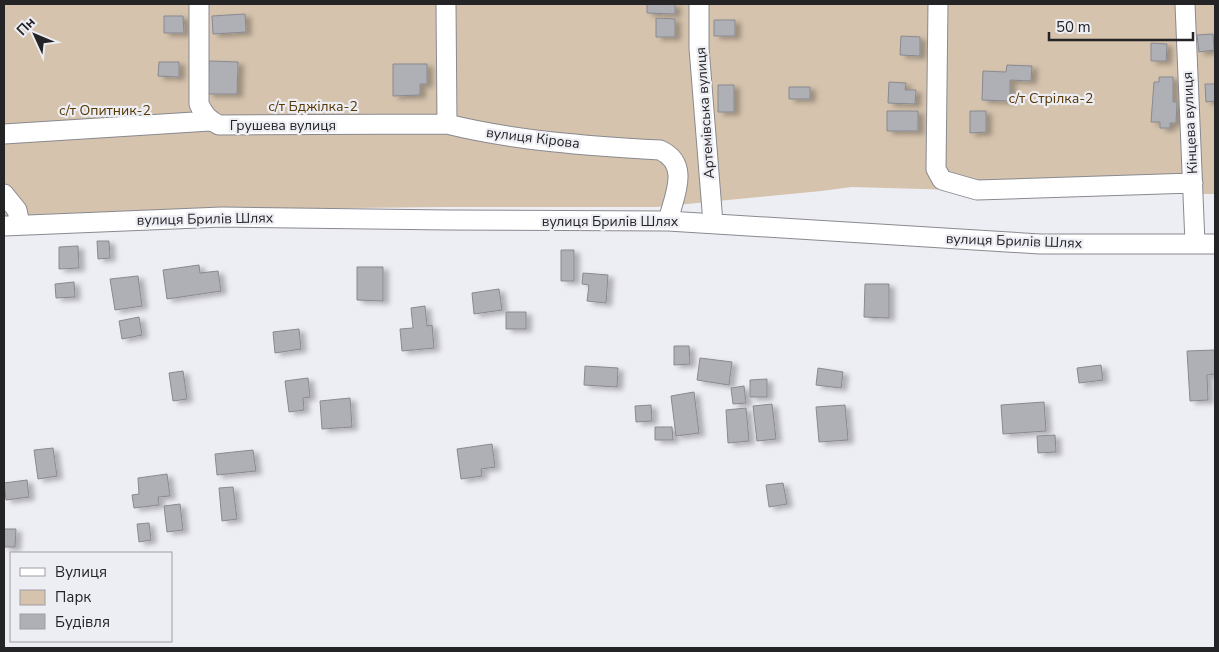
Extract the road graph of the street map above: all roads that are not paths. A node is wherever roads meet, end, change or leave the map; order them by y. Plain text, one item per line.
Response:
1 (199, 4) edge
2 (446, 4) edge
3 (699, 4) edge
4 (938, 4) edge
5 (1185, 4) edge
6 (210, 121) junction
7 (447, 124) junction
8 (4, 134) edge
9 (1193, 182) junction
10 (4, 194) edge
11 (668, 220) junction
12 (712, 223) junction
13 (12, 225) edge
14 (1195, 243) junction
15 (1215, 244) edge

1 - 6 street, Грушева вулиця
2 - 7 street
3 - 12 street, Артемівська вулиця
4 - 9 street
5 - 9 street, Кінцева вулиця
6 - 7 street, Грушева вулиця
6 - 8 street
7 - 11 street, вулиця Кірова
9 - 14 street, Кінцева вулиця
10 - 13 street
11 - 12 street, вулиця Брилів Шлях
11 - 13 street, вулиця Брилів Шлях
12 - 14 street, вулиця Брилів Шлях
14 - 15 street, вулиця Брилів Шлях

